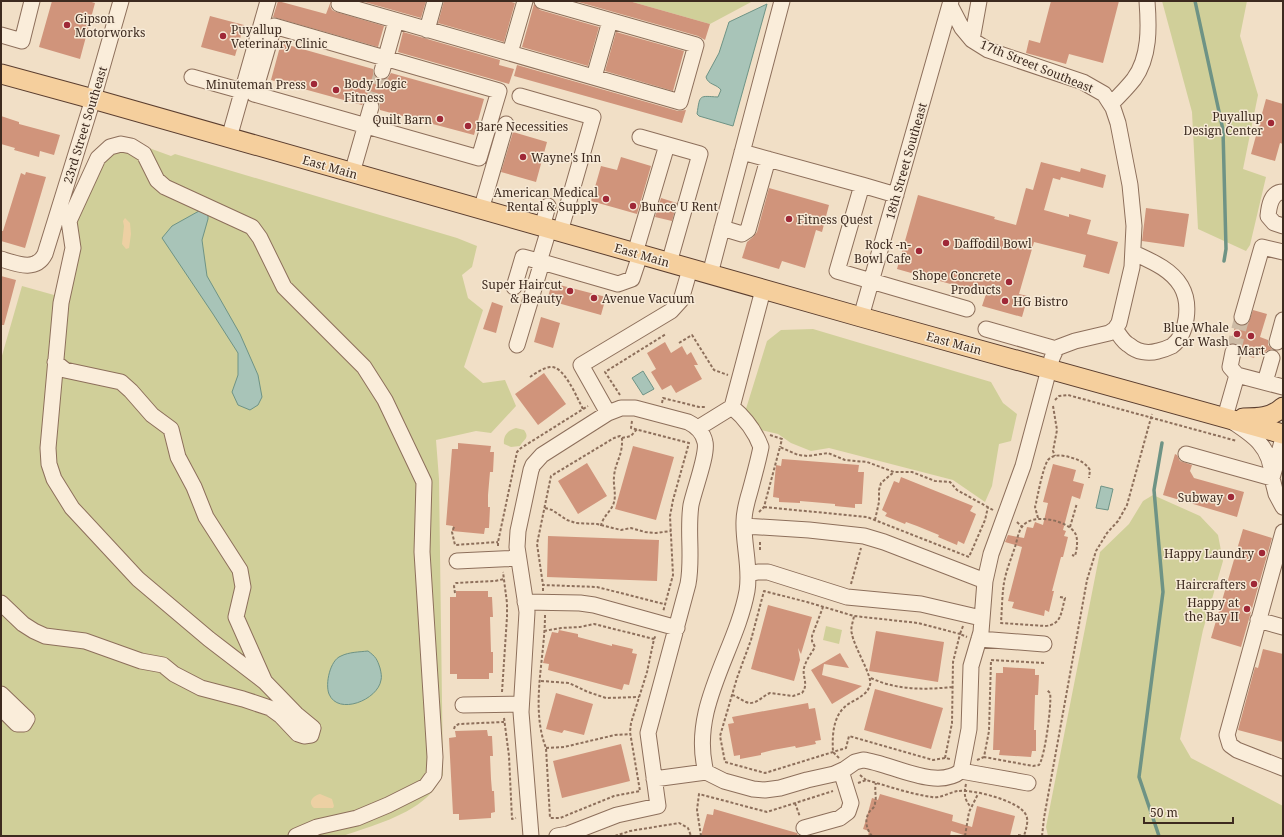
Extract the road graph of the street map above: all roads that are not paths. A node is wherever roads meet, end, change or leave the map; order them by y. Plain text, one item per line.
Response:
1 (32, 1) edge
2 (121, 1) edge
3 (268, 1) edge
4 (340, 1) edge
5 (435, 1) edge
6 (525, 1) edge
7 (542, 1) edge
8 (782, 1) edge
9 (979, 1) edge
10 (1147, 1) edge
11 (947, 2) edge
12 (610, 20) junction
13 (396, 21) junction
14 (427, 30) junction
15 (1, 35) edge
16 (972, 40) junction
17 (510, 53) junction
18 (384, 65) junction
19 (1, 74) edge
20 (192, 77) dead end
21 (594, 77) junction
22 (242, 91) junction
23 (520, 96) dead end
24 (93, 99) junction
25 (1110, 104) junction
26 (371, 107) tunnel mouth
27 (506, 124) dead end
28 (366, 126) junction
29 (640, 137) dead end
30 (229, 138) junction
31 (667, 144) junction
32 (742, 152) junction
33 (768, 159) junction
34 (352, 173) junction
35 (862, 185) junction
36 (1283, 192) edge
37 (896, 195) junction
38 (548, 206) dead end
39 (481, 210) junction
40 (1283, 226) edge
41 (722, 228) junction
42 (550, 229) junction
43 (1283, 252) edge
44 (1134, 253) junction
45 (638, 254) junction
46 (1, 259) edge
47 (540, 262) junction
48 (669, 263) junction
49 (690, 269) junction
50 (710, 274) junction
51 (871, 281) junction
52 (514, 286) dead end
53 (763, 290) junction
54 (967, 309) dead end
55 (861, 317) junction
56 (1242, 317) tunnel mouth
57 (986, 329) dead end
58 (1115, 329) junction
59 (517, 345) dead end
60 (1056, 349) junction
61 (1233, 352) tunnel mouth
62 (1272, 358) dead end
63 (56, 362) junction
64 (1049, 369) junction
65 (1237, 375) junction
66 (1265, 382) junction
67 (1283, 387) edge
68 (732, 407) junction
69 (1283, 407) edge
70 (608, 413) junction
71 (1225, 417) junction
72 (698, 428) junction
73 (1283, 434) edge
74 (1283, 438) edge
75 (1186, 454) dead end
76 (1272, 478) junction
77 (1283, 507) edge
78 (744, 526) junction
79 (1283, 532) edge
80 (518, 558) junction
81 (457, 561) dead end
82 (748, 574) junction
83 (978, 578) junction
84 (525, 602) junction
85 (1, 603) edge
86 (981, 618) junction
87 (1258, 620) junction
88 (1283, 627) edge
89 (677, 628) junction
90 (979, 640) junction
91 (1044, 644) dead end
92 (265, 682) junction
93 (1, 694) edge
94 (520, 704) junction
95 (463, 705) dead end
96 (1, 708) edge
97 (1283, 768) edge
98 (845, 769) junction
99 (962, 771) junction
100 (706, 772) junction
101 (654, 779) junction
102 (1028, 783) dead end
103 (804, 828) dead end
104 (564, 835) edge
105 (296, 836) edge
106 (531, 836) edge

1 - 15 street
2 - 24 street, 23rd Street Southeast
3 - 22 street
4 - 13 street
5 - 14 street
6 - 17 street
7 - 12 street
8 - 32 street
9 - 16 street
10 - 25 street
11 - 16 street, 17th Street Southeast
11 - 37 street, 18th Street Southeast
12 - 21 street
12 - 21 street
13 - 14 street
13 - 18 street
14 - 17 street
16 - 25 street, 17th Street Southeast
17 - 21 street
18 - 28 street
18 - 28 street
19 - 24 main road, East Main
20 - 22 street
22 - 30 street
23 - 42 street
24 - 30 main road, East Main
24 - 46 street, 23rd Street Southeast
25 - 44 street, 17th Street Southeast
26 - 28 street
27 - 39 street
28 - 34 street
29 - 31 street
30 - 34 main road, East Main
31 - 45 street
31 - 48 street
32 - 33 street
32 - 41 street
33 - 35 street
33 - 41 street
34 - 39 main road, East Main
35 - 37 street
35 - 51 street
36 - 40 street
37 - 51 street, 18th Street Southeast
38 - 42 street
39 - 42 main road, East Main
41 - 50 street
42 - 45 main road, East Main
42 - 47 street
43 - 56 street
44 - 58 street, 17th Street Southeast
44 - 58 street
45 - 47 street
45 - 48 main road, East Main
47 - 52 street
47 - 59 street
48 - 49 main road, East Main
49 - 50 main road, East Main
49 - 70 street
50 - 53 main road, East Main
51 - 54 street
51 - 55 street, 18th Street Southeast
53 - 55 main road, East Main
53 - 68 street
55 - 64 main road, East Main
57 - 60 street
58 - 60 street
60 - 64 street
61 - 65 street
62 - 66 street
63 - 92 street
63 - 92 street
63 - 105 street
64 - 71 main road, East Main
64 - 83 street
65 - 66 street
65 - 71 street
66 - 67 street
68 - 72 street
68 - 78 street
69 - 71 main road
70 - 72 street
70 - 80 street
71 - 73 main road, East Main
71 - 76 street
72 - 89 street
74 - 76 street
75 - 76 street
76 - 77 street
78 - 82 street
78 - 83 street
79 - 87 street
80 - 81 street
80 - 84 street
82 - 86 street
82 - 100 street
83 - 86 street
84 - 89 street
84 - 94 street
85 - 92 street
86 - 90 street
87 - 88 street
87 - 97 street
89 - 101 street
90 - 91 street
90 - 99 street
93 - 96 street
94 - 95 street
94 - 106 street
98 - 99 street
98 - 100 street
98 - 103 street
99 - 102 street
100 - 101 street
101 - 104 street

